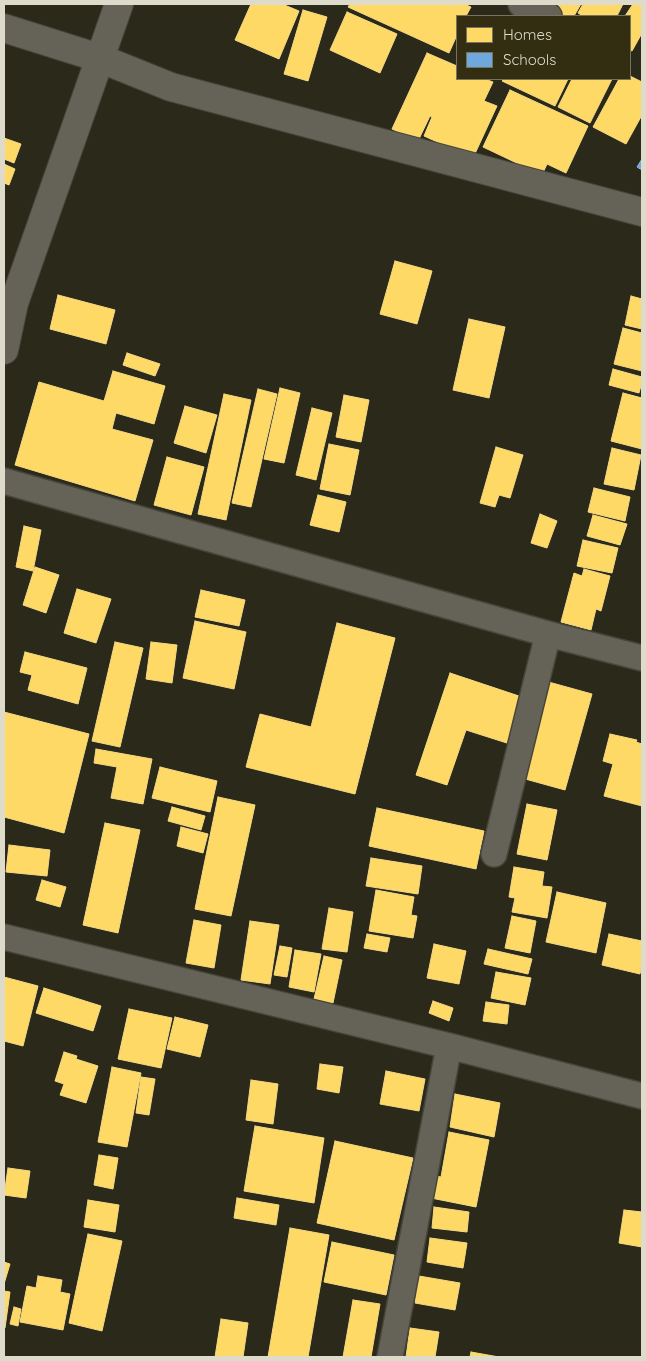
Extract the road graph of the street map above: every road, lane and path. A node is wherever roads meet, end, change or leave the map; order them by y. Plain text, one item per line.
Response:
1 (119, 4) edge
2 (521, 4) edge
3 (547, 15) edge
4 (4, 28) edge
5 (99, 58) junction
6 (642, 212) edge
7 (4, 350) edge
8 (4, 481) edge
9 (548, 634) junction
10 (642, 658) edge
11 (494, 854) dead end
12 (4, 937) edge
13 (448, 1046) junction
14 (642, 1096) edge
15 (390, 1357) edge

1 - 5 street
2 - 3 street
4 - 5 street
5 - 6 street
5 - 7 street
8 - 9 street
9 - 10 street
9 - 11 street
12 - 13 street
13 - 14 street
13 - 15 street

